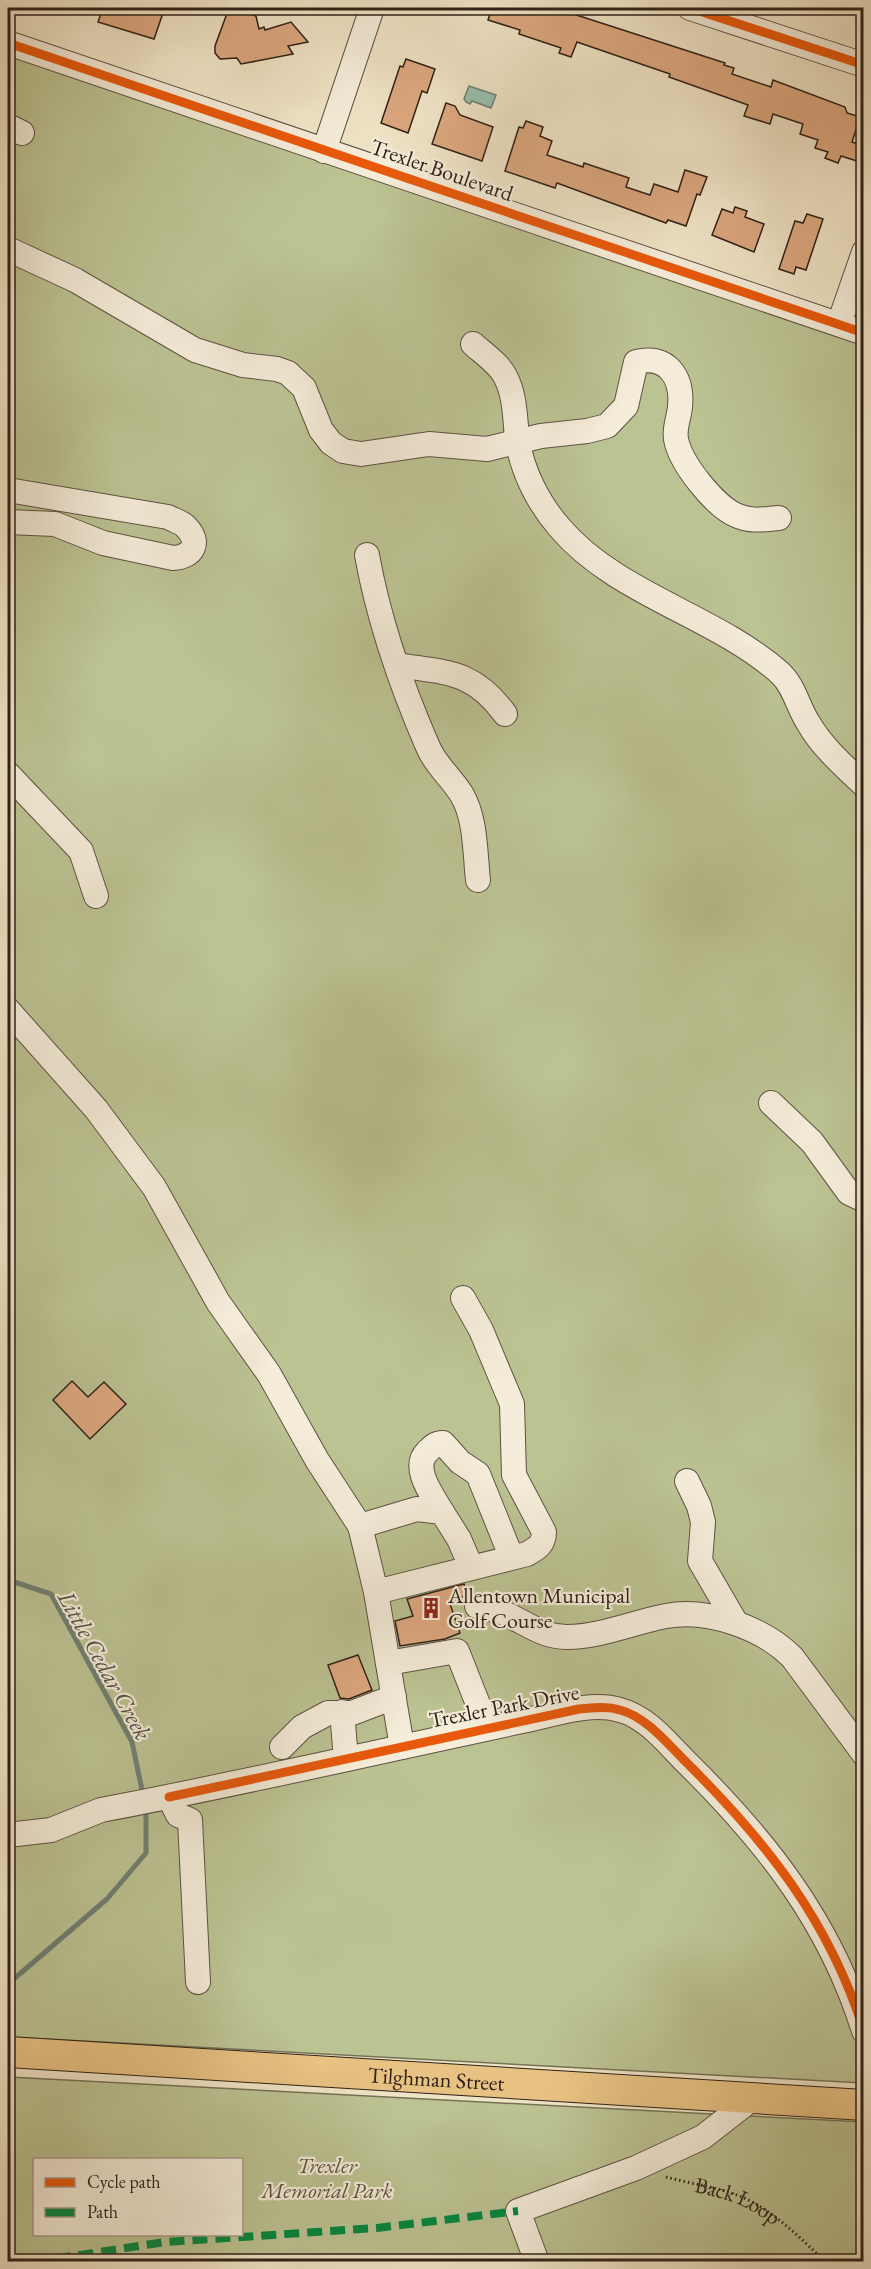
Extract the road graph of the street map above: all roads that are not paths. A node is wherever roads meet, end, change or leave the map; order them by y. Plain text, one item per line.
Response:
1 (372, 8) edge
2 (690, 8) edge
3 (8, 43) edge
4 (864, 65) edge
5 (324, 151) junction
6 (8, 249) edge
7 (864, 252) edge
8 (839, 324) junction
9 (864, 333) edge
10 (473, 344) dead end
11 (518, 440) junction
12 (8, 490) edge
13 (779, 518) dead end
14 (8, 522) edge
15 (367, 555) dead end
16 (397, 665) junction
17 (505, 714) dead end
18 (8, 774) edge
19 (864, 785) edge
20 (478, 880) dead end
21 (96, 896) dead end
22 (8, 1010) edge
23 (771, 1102) dead end
24 (864, 1200) edge
25 (463, 1298) dead end
26 (687, 1481) dead end
27 (442, 1512) junction
28 (360, 1526) junction
29 (511, 1556) junction
30 (471, 1567) junction
31 (376, 1592) junction
32 (477, 1606) dead end
33 (736, 1623) junction
34 (388, 1663) junction
35 (394, 1697) junction
36 (342, 1712) junction
37 (486, 1727) junction
38 (282, 1747) dead end
39 (402, 1747) junction
40 (864, 1754) edge
41 (346, 1759) junction
42 (163, 1798) junction
43 (8, 1835) edge
44 (198, 1982) dead end
45 (864, 2031) edge
46 (8, 2052) edge
47 (753, 2098) junction
48 (864, 2105) edge
49 (530, 2258) edge

1 - 5 street
2 - 4 street
3 - 5 street, Trexler Boulevard
5 - 8 street, Trexler Boulevard
6 - 11 street
7 - 8 street
8 - 9 street, Trexler Boulevard
10 - 11 street
11 - 13 street
11 - 19 street
12 - 14 street
15 - 16 street
16 - 17 street
16 - 20 street
18 - 21 street
22 - 28 street
23 - 24 street
25 - 29 street
26 - 33 street
27 - 28 street
27 - 29 street
27 - 30 street
28 - 31 street
29 - 30 street
30 - 31 street
31 - 34 street
32 - 33 street
33 - 40 street
34 - 35 street
34 - 37 street
35 - 36 street
35 - 39 street
36 - 38 street
36 - 41 street
37 - 39 street, Trexler Park Drive
37 - 45 street, Trexler Park Drive
39 - 41 street, Trexler Park Drive
41 - 42 street, Trexler Park Drive
42 - 43 street, Trexler Park Drive
42 - 44 street
46 - 47 main road, Tilghman Street
47 - 48 main road, Tilghman Street
47 - 49 street, Back Loop

